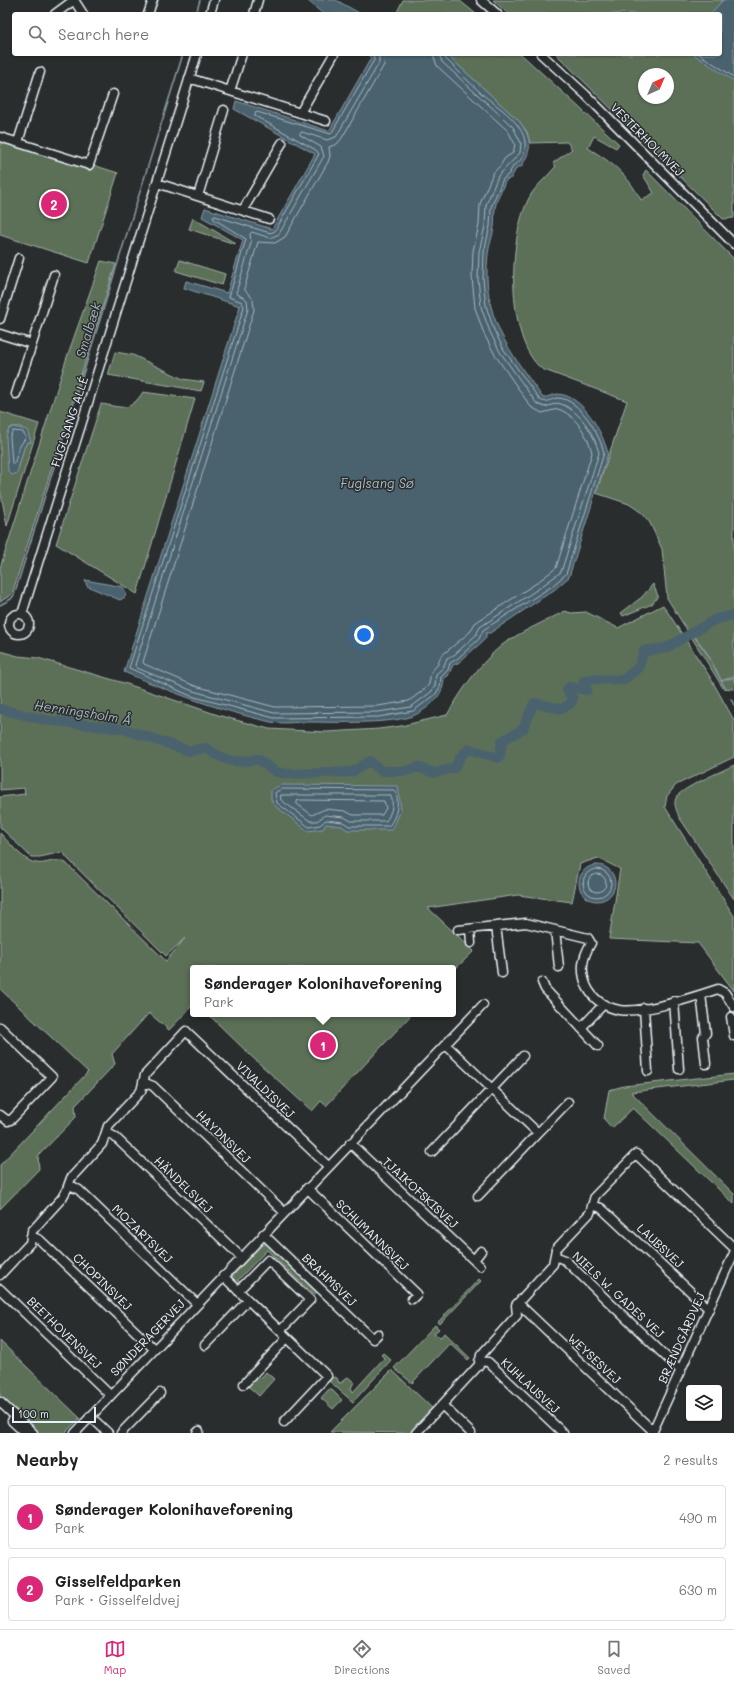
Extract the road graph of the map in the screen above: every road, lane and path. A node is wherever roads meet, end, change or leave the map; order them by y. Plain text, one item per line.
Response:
1 (74, 0) edge
2 (153, 0) edge
3 (214, 0) edge
4 (258, 0) edge
5 (481, 0) edge
6 (57, 12) edge
7 (82, 12) edge
8 (149, 12) edge
9 (211, 12) edge
10 (255, 12) edge
11 (495, 12) edge
12 (196, 56) edge
13 (241, 56) edge
14 (333, 56) edge
15 (543, 56) edge
16 (40, 72) dead end
17 (190, 78) junction
18 (230, 92) junction
19 (113, 94) dead end
20 (224, 110) dead end
21 (300, 113) junction
22 (326, 121) dead end
23 (0, 137) edge
24 (18, 142) junction
25 (282, 143) dead end
26 (157, 183) junction
27 (198, 196) junction
28 (243, 210) junction
29 (269, 219) dead end
30 (734, 244) edge
31 (18, 258) dead end
32 (54, 275) dead end
33 (0, 319) edge
34 (0, 334) edge
35 (32, 344) junction
36 (16, 394) dead end
37 (22, 614) dead end
38 (496, 926) junction
39 (470, 929) junction
40 (458, 930) dead end
41 (555, 930) junction
42 (471, 943) dead end
43 (559, 967) dead end
44 (502, 973) dead end
45 (542, 982) dead end
46 (701, 995) junction
47 (674, 1001) junction
48 (483, 1005) dead end
49 (603, 1005) junction
50 (644, 1008) junction
51 (734, 1008) edge
52 (731, 1017) dead end
53 (0, 1027) edge
54 (581, 1028) junction
55 (734, 1036) edge
56 (446, 1045) junction
57 (598, 1046) dead end
58 (522, 1056) dead end
59 (706, 1064) dead end
60 (679, 1069) dead end
61 (648, 1071) dead end
62 (143, 1082) junction
63 (491, 1088) junction
64 (568, 1102) dead end
65 (0, 1115) edge
66 (106, 1132) junction
67 (538, 1133) junction
68 (350, 1143) junction
69 (432, 1152) dead end
70 (328, 1166) junction
71 (69, 1184) junction
72 (307, 1188) junction
73 (478, 1196) dead end
74 (592, 1205) junction
75 (284, 1212) junction
76 (263, 1234) junction
77 (31, 1236) junction
78 (734, 1248) edge
79 (481, 1251) dead end
80 (734, 1253) edge
81 (555, 1256) junction
82 (241, 1257) junction
83 (474, 1260) junction
84 (480, 1266) dead end
85 (0, 1275) edge
86 (223, 1276) junction
87 (0, 1289) edge
88 (238, 1291) junction
89 (412, 1299) dead end
90 (248, 1300) junction
91 (518, 1303) junction
92 (197, 1304) junction
93 (709, 1309) junction
94 (280, 1331) junction
95 (378, 1334) dead end
96 (287, 1338) junction
97 (206, 1345) dead end
98 (154, 1349) junction
99 (479, 1361) junction
100 (681, 1371) junction
101 (244, 1384) dead end
102 (160, 1393) dead end
103 (110, 1395) junction
104 (0, 1402) edge
105 (443, 1406) junction
106 (0, 1409) edge
107 (90, 1416) junction
108 (284, 1422) dead end
109 (653, 1432) edge
110 (25, 1433) edge
111 (33, 1433) edge
112 (75, 1433) edge
113 (108, 1433) edge
114 (120, 1433) edge
115 (416, 1433) edge
116 (472, 1433) edge
117 (563, 1433) edge

1 - 6 street
1 - 7 street
2 - 8 street
3 - 9 street
4 - 10 street
5 - 11 street
12 - 17 street, FUGLSANG ALLÉ
13 - 18 street
14 - 21 street
15 - 30 street, VESTERHOLMVEJ
16 - 24 street
17 - 18 street
17 - 26 street, FUGLSANG ALLÉ
18 - 21 street
19 - 24 street
20 - 27 street
21 - 22 street
23 - 24 street
25 - 28 street
26 - 27 street
26 - 37 street, FUGLSANG ALLÉ
27 - 28 street
28 - 29 street
31 - 33 street
32 - 35 street
34 - 35 street
35 - 36 street
38 - 39 street
38 - 41 street
38 - 44 street
39 - 40 street
39 - 42 street
41 - 43 street
41 - 49 street
45 - 54 street
46 - 47 street
46 - 51 street
46 - 59 street
47 - 50 street
47 - 60 street
48 - 56 street, SØNDERAGERVEJ
49 - 50 street
49 - 54 street
50 - 61 street
52 - 55 street
53 - 65 street
54 - 57 street
56 - 63 street
56 - 68 street, SØNDERAGERVEJ
58 - 63 street
62 - 66 street
62 - 70 street, VIVALDISVEJ
62 - 75 street, HAYDNSVEJ
63 - 67 street
63 - 69 street
64 - 67 street
66 - 71 street
66 - 82 street, HÄNDELSVEJ
67 - 73 street
68 - 70 street, SØNDERAGERVEJ
68 - 83 street, TJAIKOFSKISVEJ
70 - 72 street, SØNDERAGERVEJ
71 - 77 street
71 - 92 street, MOZARTSVEJ
72 - 75 street, SØNDERAGERVEJ
72 - 89 street, SCHUMANNSVEJ
74 - 78 street
74 - 81 street
74 - 93 street, LAUBSVEJ
75 - 76 street, SØNDERAGERVEJ
76 - 82 street, SØNDERAGERVEJ
76 - 95 street, BRAHMSVEJ
77 - 85 street
77 - 98 street, CHOPINSVEJ
79 - 83 street
80 - 93 street, BRÆNDGÅRDVEJ
81 - 91 street
81 - 100 street, NIELS W. GADES VEJ
82 - 86 street, SØNDERAGERVEJ
83 - 84 street, TJAIKOFSKISVEJ
86 - 88 street
86 - 92 street, SØNDERAGERVEJ
87 - 103 street, BEETHOVENSVEJ
88 - 90 street
88 - 94 street
90 - 94 street
90 - 97 street
91 - 99 street
91 - 109 street, WEYSESVEJ
92 - 98 street, SØNDERAGERVEJ
93 - 100 street, BRÆNDGÅRDVEJ
94 - 96 street
96 - 101 street
96 - 108 street
98 - 103 street, SØNDERAGERVEJ
99 - 105 street
99 - 117 street, KUHLAUSVEJ
100 - 109 street, BRÆNDGÅRDVEJ
102 - 114 street
103 - 107 street, SØNDERAGERVEJ
104 - 111 street
105 - 115 street
105 - 116 street
106 - 110 street
107 - 112 street, SØNDERAGERVEJ
107 - 113 street

